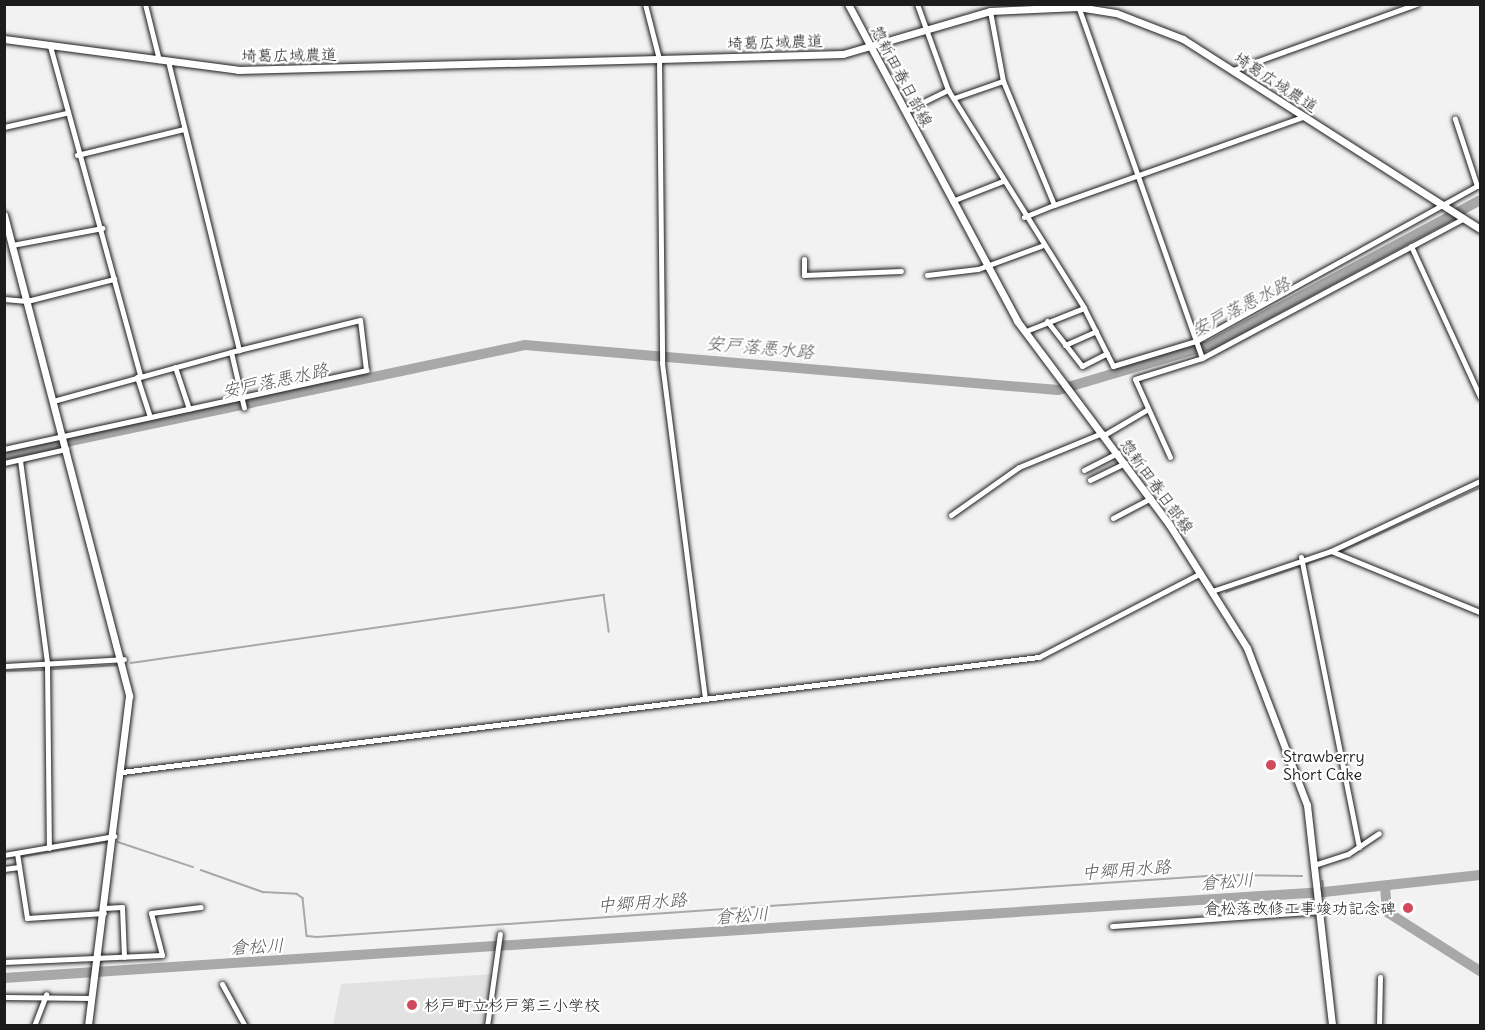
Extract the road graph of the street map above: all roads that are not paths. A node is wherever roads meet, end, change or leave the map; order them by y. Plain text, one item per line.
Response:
1 (145, 4) edge
2 (645, 4) edge
3 (848, 4) edge
4 (917, 4) edge
5 (1416, 4) edge
6 (1078, 6) edge
7 (990, 11) junction
8 (925, 32) junction
9 (4, 39) edge
10 (50, 46) junction
11 (873, 49) junction
12 (659, 59) junction
13 (159, 60) junction
14 (168, 61) junction
15 (1233, 70) junction
16 (1003, 81) junction
17 (948, 90) junction
18 (954, 98) junction
19 (907, 110) junction
20 (66, 113) junction
21 (1305, 116) junction
22 (1455, 119) dead end
23 (4, 127) edge
24 (184, 129) junction
25 (76, 155) junction
26 (1138, 176) junction
27 (1003, 181) junction
28 (952, 201) junction
29 (1054, 205) junction
30 (1446, 207) junction
31 (4, 215) edge
32 (1024, 217) junction
33 (1462, 217) junction
34 (102, 228) junction
35 (1480, 229) edge
36 (6, 230) edge
37 (12, 245) junction
38 (1041, 246) junction
39 (1411, 246) junction
40 (804, 259) dead end
41 (985, 266) junction
42 (901, 271) dead end
43 (927, 275) dead end
44 (114, 279) junction
45 (4, 299) edge
46 (27, 301) junction
47 (1084, 308) junction
48 (1047, 321) junction
49 (1026, 331) junction
50 (1096, 331) junction
51 (1196, 341) junction
52 (1065, 345) junction
53 (239, 350) junction
54 (231, 351) junction
55 (1107, 353) junction
56 (1202, 358) junction
57 (175, 367) junction
58 (138, 376) junction
59 (242, 397) junction
60 (1480, 397) edge
61 (53, 401) junction
62 (244, 408) dead end
63 (189, 409) junction
64 (1148, 410) junction
65 (150, 417) junction
66 (1103, 434) junction
67 (63, 437) junction
68 (4, 449) edge
69 (66, 449) junction
70 (1118, 453) junction
71 (1170, 457) dead end
72 (20, 460) junction
73 (1125, 462) junction
74 (4, 463) edge
75 (1084, 470) dead end
76 (1090, 480) dead end
77 (1480, 481) edge
78 (1150, 498) junction
79 (951, 514) dead end
80 (1113, 518) dead end
81 (1331, 551) junction
82 (1301, 557) junction
83 (1201, 573) junction
84 (1212, 591) junction
85 (1480, 612) edge
86 (124, 659) junction
87 (47, 663) junction
88 (4, 666) edge
89 (705, 698) junction
90 (122, 772) junction
91 (1379, 833) dead end
92 (114, 836) junction
93 (1359, 847) junction
94 (49, 848) junction
95 (17, 853) junction
96 (4, 855) edge
97 (1314, 865) junction
98 (19, 867) junction
99 (4, 869) edge
100 (201, 907) dead end
101 (104, 911) junction
102 (1319, 911) junction
103 (1113, 926) dead end
104 (500, 934) dead end
105 (124, 957) junction
106 (97, 958) junction
107 (4, 963) edge
108 (1380, 977) dead end
109 (222, 984) dead end
110 (46, 994) junction
111 (4, 996) edge
112 (92, 998) junction
113 (34, 1026) edge
114 (88, 1026) edge
115 (245, 1026) edge
116 (487, 1026) edge
117 (1332, 1026) edge
118 (1378, 1026) edge

1 - 13 street
2 - 12 street
3 - 11 street, 惣新田春日部線
4 - 8 street
5 - 15 street
6 - 7 street, 埼葛広域農道
6 - 15 street, 埼葛広域農道
6 - 26 street
7 - 8 street, 埼葛広域農道
7 - 16 street
8 - 11 street, 埼葛広域農道
8 - 17 street
9 - 10 street, 埼葛広域農道
10 - 13 street, 埼葛広域農道
10 - 20 street
11 - 12 street, 埼葛広域農道
11 - 19 street, 惣新田春日部線
12 - 14 street, 埼葛広域農道
12 - 89 street
13 - 14 street, 埼葛広域農道
14 - 24 street
15 - 21 street, 埼葛広域農道
16 - 18 street
16 - 29 street
17 - 18 street
17 - 19 street
18 - 27 street
19 - 28 street, 惣新田春日部線
20 - 23 street
20 - 25 street
21 - 26 street
21 - 30 street, 埼葛広域農道
22 - 30 street
24 - 25 street
24 - 53 street
25 - 34 street
26 - 29 street
26 - 51 street
27 - 28 street
27 - 32 street
28 - 41 street, 惣新田春日部線
29 - 32 street
30 - 33 street, 埼葛広域農道
30 - 51 street
31 - 36 street
32 - 38 street
33 - 35 street, 埼葛広域農道
33 - 39 street
34 - 37 street
34 - 44 street
36 - 37 street
37 - 46 street
38 - 41 street
38 - 47 street
39 - 56 street
39 - 60 street
40 - 42 street
41 - 43 street
41 - 49 street, 惣新田春日部線
44 - 46 street
44 - 58 street
45 - 46 street
46 - 61 street
47 - 48 street
47 - 50 street
48 - 49 street
48 - 52 street
49 - 66 street, 惣新田春日部線
50 - 52 street
50 - 55 street
51 - 55 street
51 - 56 street
52 - 55 street
53 - 54 street
53 - 59 street
54 - 57 street
54 - 59 street
56 - 64 street
57 - 58 street
57 - 63 street
58 - 61 street
58 - 65 street
59 - 62 street
59 - 63 street
61 - 67 street
63 - 65 street
64 - 66 street
64 - 71 street
65 - 67 street
66 - 70 street, 惣新田春日部線
66 - 79 street
67 - 68 street
67 - 69 street
69 - 72 street
69 - 86 street
70 - 73 street, 惣新田春日部線
70 - 75 street
72 - 74 street
72 - 87 street
73 - 76 street
73 - 78 street, 惣新田春日部線
77 - 81 street
78 - 80 street
78 - 83 street, 惣新田春日部線
81 - 82 street
81 - 85 street
82 - 84 street
82 - 93 street
83 - 84 street, 惣新田春日部線
83 - 89 street
84 - 97 street, 惣新田春日部線
86 - 87 street
86 - 90 street
87 - 88 street
87 - 94 street
89 - 90 street
90 - 92 street
91 - 93 street
92 - 94 street
92 - 101 street
93 - 97 street
94 - 95 street
95 - 96 street
95 - 98 street
97 - 102 street, 惣新田春日部線
98 - 99 street
98 - 101 street
100 - 105 street
101 - 105 street
101 - 106 street
102 - 103 street
102 - 117 street, 惣新田春日部線
104 - 116 street
105 - 106 street
106 - 107 street
106 - 112 street
108 - 118 street
109 - 115 street
110 - 111 street
110 - 112 street
110 - 113 street
112 - 114 street

